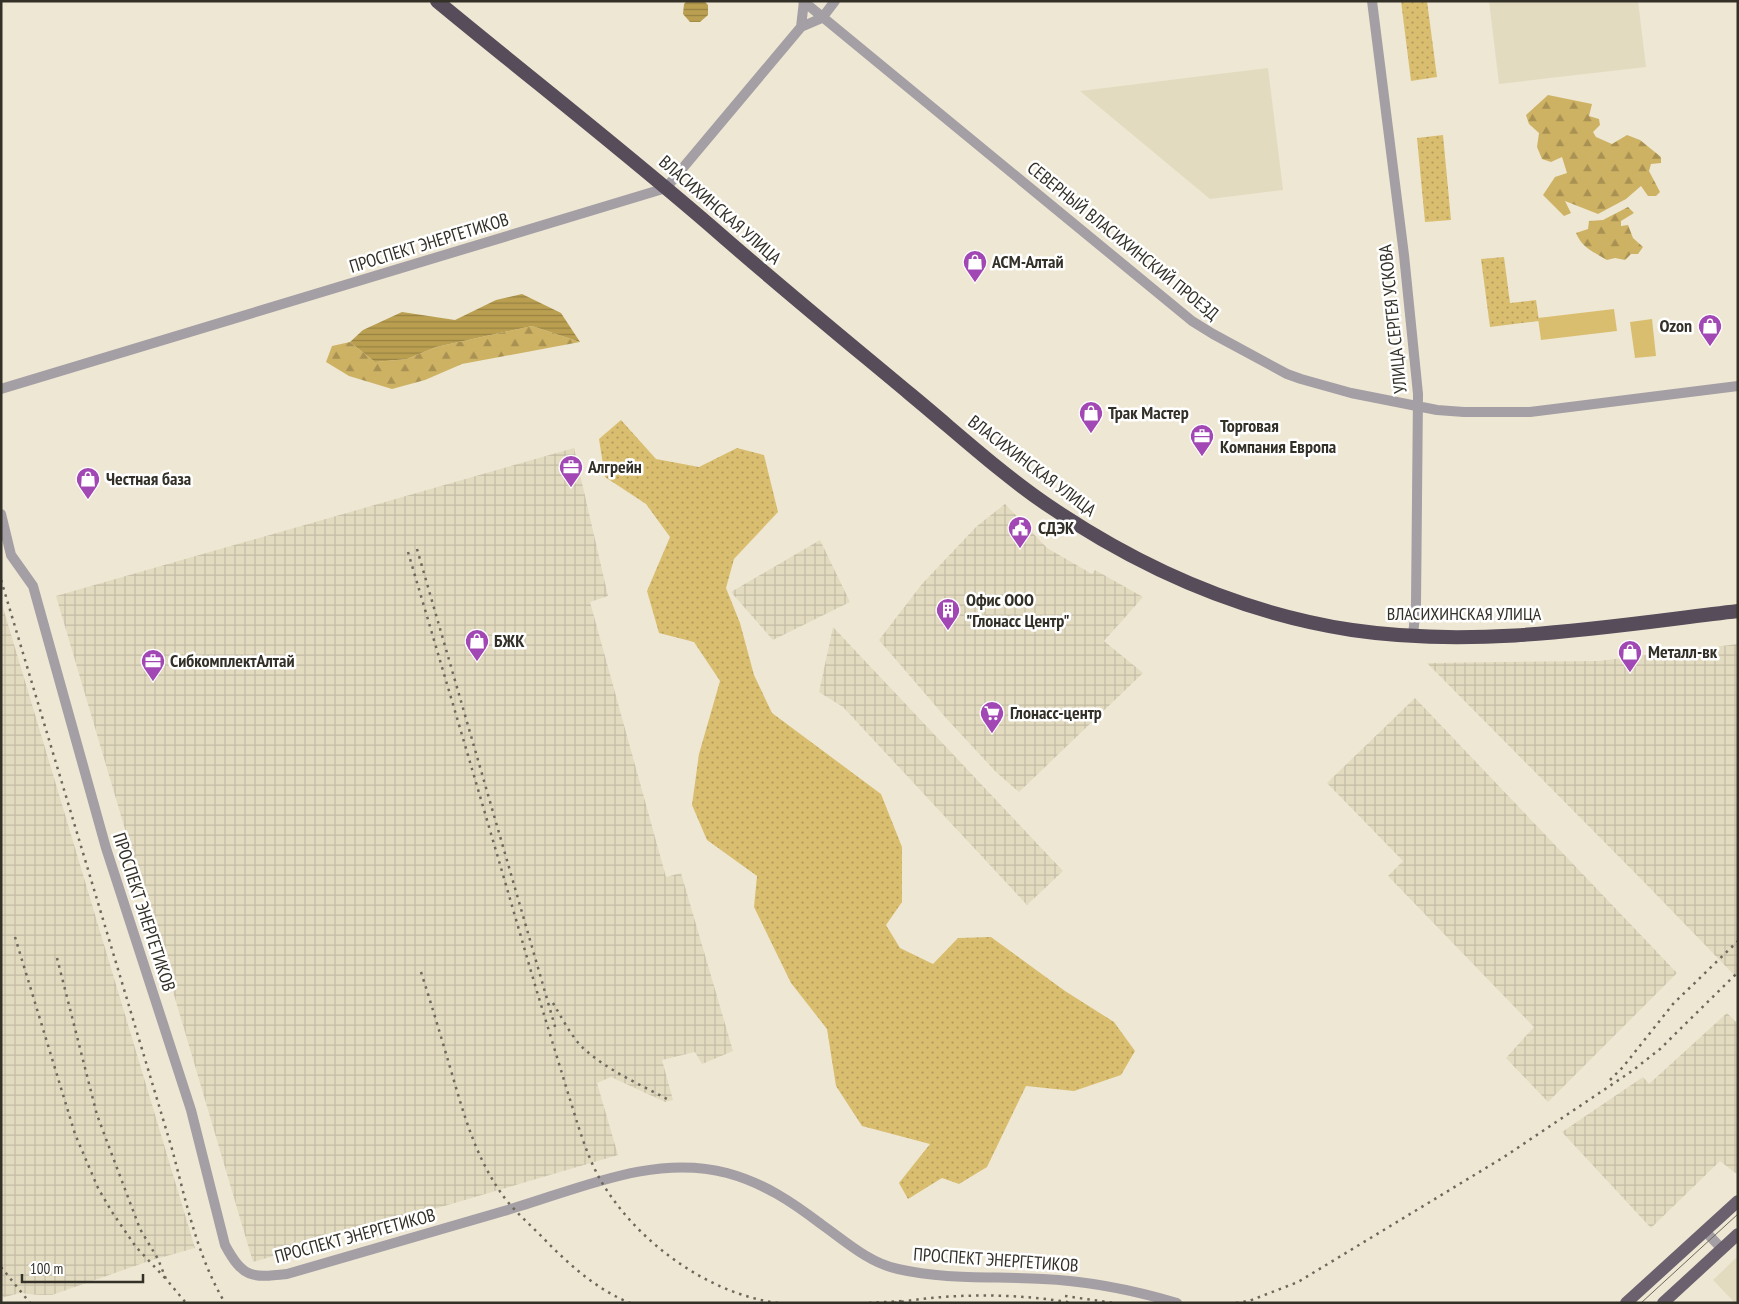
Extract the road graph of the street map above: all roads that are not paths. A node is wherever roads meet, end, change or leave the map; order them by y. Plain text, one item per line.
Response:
1 (437, 1) edge
2 (804, 1) edge
3 (835, 1) edge
4 (1372, 1) edge
5 (822, 18) junction
6 (801, 27) junction
7 (666, 188) junction
8 (1738, 386) edge
9 (1, 389) edge
10 (1418, 406) junction
11 (1, 514) edge
12 (1738, 611) edge
13 (1413, 636) junction
14 (1738, 1201) edge
15 (1705, 1231) junction
16 (1738, 1234) edge
17 (1722, 1249) junction
18 (1668, 1301) edge
19 (1176, 1303) edge
20 (1626, 1303) edge

1 - 7 highway, ВЛАСИХИНСКАЯ УЛИЦА
2 - 5 street, СЕВЕРНЫЙ ВЛАСИХИНСКИЙ ПРОЕЗД
2 - 6 street
3 - 5 street
4 - 10 street, УЛИЦА СЕРГЕЯ УСКОВА
5 - 6 street
5 - 10 street, СЕВЕРНЫЙ ВЛАСИХИНСКИЙ ПРОЕЗД
6 - 7 street
7 - 9 street, ПРОСПЕКТ ЭНЕРГЕТИКОВ
7 - 13 highway, ВЛАСИХИНСКАЯ УЛИЦА
8 - 10 street, СЕВЕРНЫЙ ВЛАСИХИНСКИЙ ПРОЕЗД
10 - 13 street, УЛИЦА СЕРГЕЯ УСКОВА
11 - 19 street, ПРОСПЕКТ ЭНЕРГЕТИКОВ
12 - 13 highway, ВЛАСИХИНСКАЯ УЛИЦА
14 - 15 main road
15 - 17 street
15 - 20 main road
16 - 17 main road
17 - 18 main road

